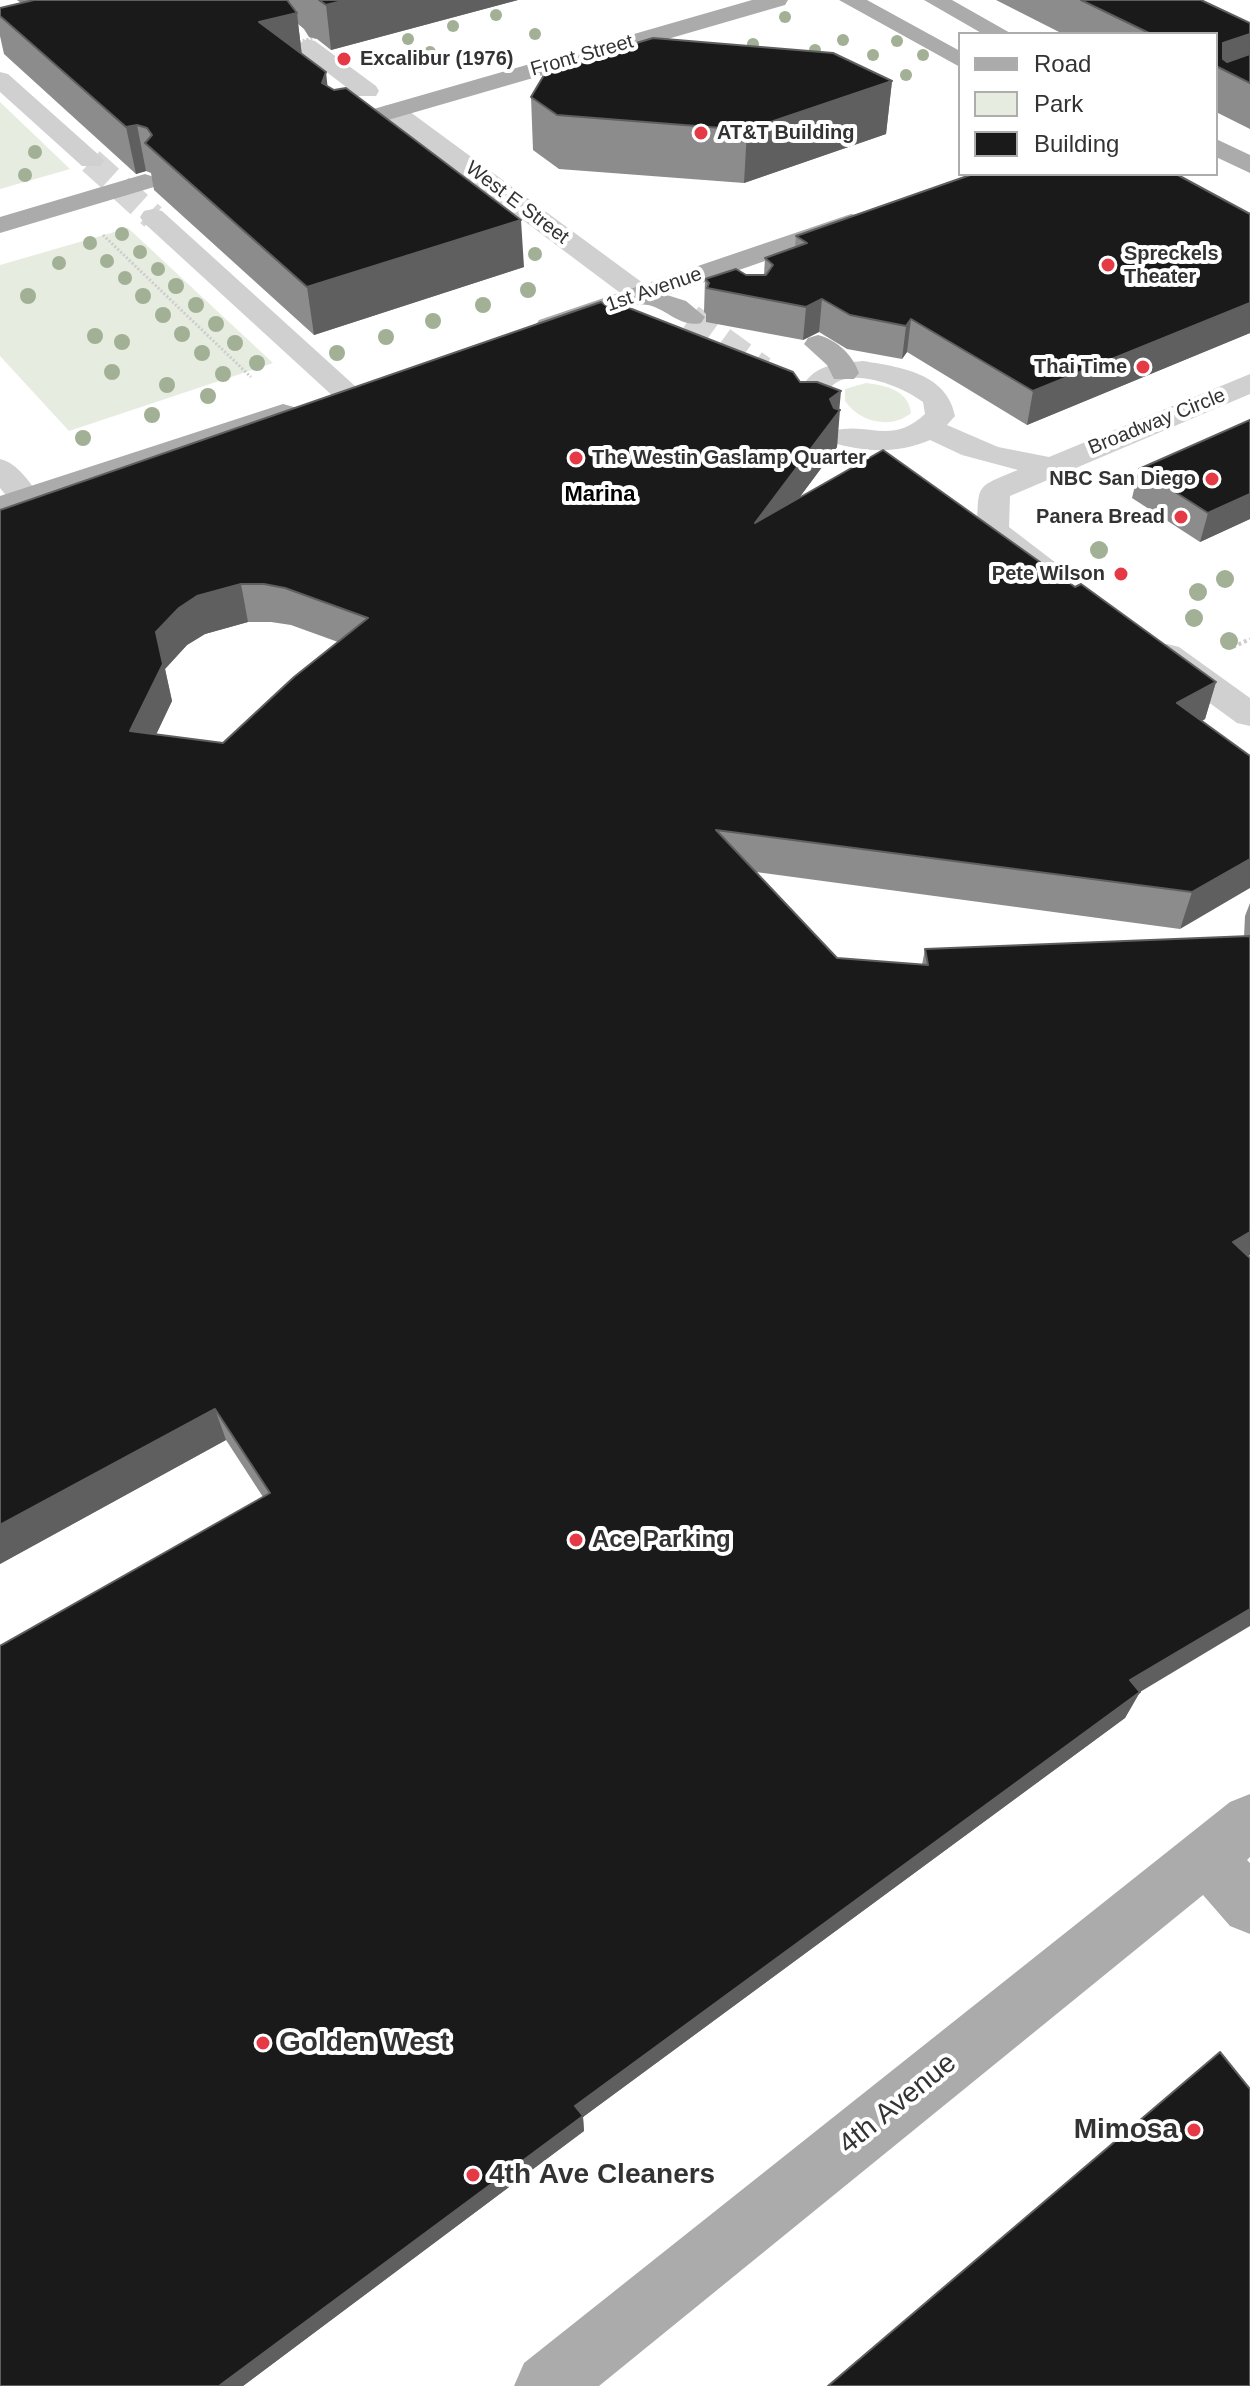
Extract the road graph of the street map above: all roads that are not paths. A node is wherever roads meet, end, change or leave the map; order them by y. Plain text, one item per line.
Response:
1 (777, 0) edge
2 (850, 0) edge
3 (935, 0) edge
4 (996, 32) edge
5 (306, 42) dead end
6 (628, 43) junction
7 (958, 59) edge
8 (0, 79) edge
9 (367, 91) dead end
10 (522, 98) dead end
11 (393, 111) junction
12 (341, 126) edge
13 (1218, 148) edge
14 (91, 161) tunnel mouth
15 (1250, 165) edge
16 (145, 182) edge
17 (872, 214) edge
18 (153, 217) tunnel mouth
19 (0, 225) edge
20 (714, 270) junction
21 (744, 292) edge
22 (641, 295) junction
23 (691, 317) tunnel mouth
24 (523, 334) edge
25 (818, 344) dead end
26 (844, 373) junction
27 (375, 383) edge
28 (1250, 383) edge
29 (801, 398) edge
30 (322, 400) junction
31 (930, 428) junction
32 (844, 437) dead end
33 (878, 442) junction
34 (1049, 466) junction
35 (0, 468) edge
36 (899, 471) edge
37 (12, 502) edge
38 (960, 512) edge
39 (993, 530) junction
40 (1070, 585) edge
41 (1147, 641) edge
42 (1250, 715) edge
43 (1250, 1822) edge
44 (1207, 1857) junction
45 (1250, 1906) edge
46 (547, 2386) edge

1 - 6 main road, Front Street
2 - 7 main road
3 - 4 main road
5 - 9 street
6 - 10 main road
6 - 11 main road, Front Street
8 - 14 street
11 - 12 main road, Front Street
11 - 22 street, West E Street
13 - 15 main road
16 - 19 main road
17 - 20 main road, 1st Avenue
18 - 30 street
20 - 21 main road
20 - 22 main road, 1st Avenue
22 - 23 main road
22 - 24 main road, 1st Avenue
25 - 26 main road
26 - 29 street
26 - 31 street
27 - 30 main road
28 - 34 street, Broadway Circle
30 - 37 main road
31 - 33 street
31 - 34 street
32 - 33 street
33 - 36 street
34 - 39 street, Broadway Circle
35 - 37 street
38 - 39 street
39 - 40 street
41 - 42 street
43 - 44 main road, 4th Avenue
44 - 45 main road
44 - 46 main road, 4th Avenue

